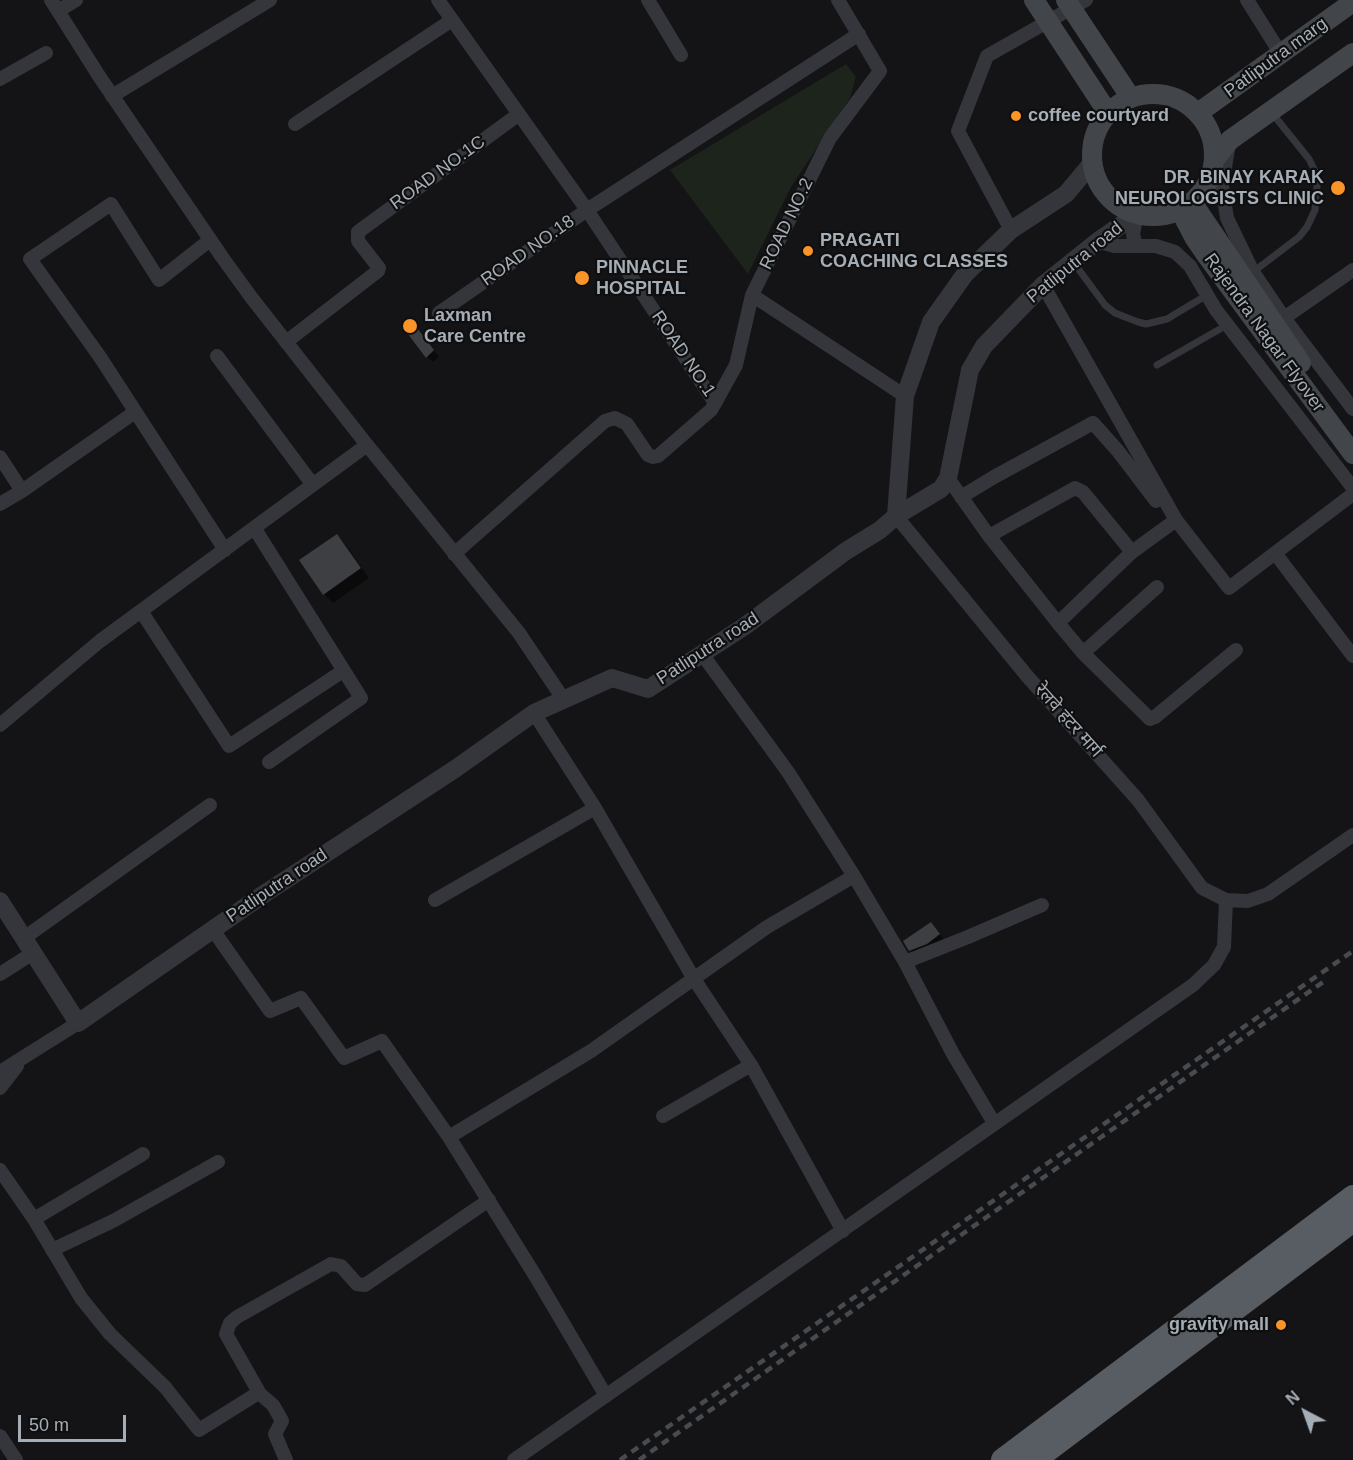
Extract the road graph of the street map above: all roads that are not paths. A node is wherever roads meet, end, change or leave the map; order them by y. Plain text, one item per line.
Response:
1 (76, 0) edge
2 (270, 0) edge
3 (438, 0) edge
4 (648, 0) edge
5 (838, 0) edge
6 (1034, 0) edge
7 (1246, 0) edge
8 (1353, 2) edge
9 (1074, 3) edge
10 (55, 6) edge
11 (452, 20) junction
12 (1047, 22) junction
13 (859, 34) junction
14 (46, 53) dead end
15 (1353, 53) edge
16 (1281, 54) junction
17 (681, 55) dead end
18 (0, 79) edge
19 (112, 96) junction
20 (1131, 98) junction
21 (1271, 111) junction
22 (1108, 113) junction
23 (1198, 113) junction
24 (519, 114) junction
25 (295, 124) dead end
26 (1230, 140) junction
27 (1214, 160) junction
28 (1092, 163) junction
29 (1186, 206) junction
30 (587, 210) junction
31 (1137, 214) junction
32 (1011, 230) junction
33 (210, 240) junction
34 (1098, 241) junction
35 (1136, 246) junction
36 (1214, 251) junction
37 (1072, 261) junction
38 (1353, 270) edge
39 (1253, 272) junction
40 (1043, 285) junction
41 (752, 295) junction
42 (1207, 295) junction
43 (439, 313) dead end
44 (1284, 318) junction
45 (1227, 325) junction
46 (286, 342) junction
47 (217, 356) dead end
48 (1157, 365) dead end
49 (905, 396) junction
50 (715, 403) junction
51 (1353, 409) edge
52 (135, 412) junction
53 (1353, 433) edge
54 (367, 445) junction
55 (1353, 454) edge
56 (0, 457) edge
57 (948, 478) junction
58 (313, 485) junction
59 (1353, 488) edge
60 (22, 491) junction
61 (1353, 494) edge
62 (962, 497) junction
63 (1156, 501) dead end
64 (0, 504) edge
65 (896, 516) junction
66 (1176, 520) junction
67 (255, 529) junction
68 (989, 536) junction
69 (225, 550) junction
70 (1132, 552) junction
71 (1275, 553) junction
72 (454, 554) junction
73 (1157, 587) dead end
74 (141, 611) junction
75 (1058, 623) junction
76 (1236, 650) dead end
77 (1083, 653) junction
78 (702, 654) junction
79 (1353, 656) edge
80 (343, 670) junction
81 (564, 700) junction
82 (534, 713) junction
83 (0, 725) edge
84 (269, 762) dead end
85 (210, 805) dead end
86 (595, 808) junction
87 (1353, 835) edge
88 (854, 876) junction
89 (435, 900) dead end
90 (1226, 900) junction
91 (0, 901) edge
92 (1042, 905) dead end
93 (213, 930) junction
94 (29, 946) junction
95 (905, 962) junction
96 (0, 974) edge
97 (694, 979) junction
98 (78, 1023) junction
99 (24, 1057) junction
100 (751, 1065) junction
101 (0, 1072) edge
102 (0, 1088) edge
103 (663, 1116) dead end
104 (994, 1123) junction
105 (449, 1137) junction
106 (143, 1154) dead end
107 (218, 1162) dead end
108 (0, 1170) edge
109 (1353, 1197) edge
110 (489, 1200) junction
111 (34, 1219) junction
112 (1353, 1220) edge
113 (843, 1231) junction
114 (52, 1250) junction
115 (260, 1395) junction
116 (606, 1396) junction
117 (0, 1436) edge
118 (16, 1460) edge
119 (286, 1460) edge
120 (514, 1460) edge
121 (1003, 1460) edge
122 (1034, 1460) edge

1 - 10 street
2 - 19 street
3 - 11 street, ROAD NO.1
4 - 17 street
5 - 13 street, ROAD NO.2
6 - 12 main road
7 - 16 street
8 - 16 main road, Patliputra marg
9 - 12 street
9 - 20 main road
10 - 19 street
11 - 24 street, ROAD NO.1
11 - 25 street
12 - 22 main road
12 - 32 street
13 - 30 street
13 - 41 street, ROAD NO.2
14 - 18 street
15 - 21 main road
16 - 23 main road, Patliputra marg
19 - 33 street
20 - 22 main road
20 - 23 main road
21 - 26 main road
21 - 39 lane
22 - 28 main road
23 - 27 main road
24 - 30 street, ROAD NO.1
24 - 46 street, ROAD NO.1C
26 - 27 main road
26 - 39 street
27 - 29 main road
28 - 31 main road
28 - 32 street
29 - 31 main road
29 - 36 main road, Rajendra Nagar Flyover
30 - 43 street, ROAD NO.18
30 - 50 street, ROAD NO.1
31 - 34 street, Patliputra road
31 - 35 street
32 - 49 street
33 - 46 street
33 - 52 street
34 - 35 street
34 - 37 street, Patliputra road
35 - 42 street
36 - 53 main road, Rajendra Nagar Flyover
36 - 55 main road, Rajendra Nagar Flyover
37 - 40 street, Patliputra road
37 - 42 lane
38 - 44 street
39 - 44 street
40 - 57 street, Patliputra road
40 - 66 street
41 - 49 street
41 - 50 street, ROAD NO.1
42 - 45 street
44 - 51 street
45 - 48 lane
45 - 59 street
46 - 54 street
47 - 58 street
49 - 65 street
50 - 72 street
52 - 60 street
52 - 69 street
54 - 58 street
54 - 72 street
56 - 60 street
57 - 62 street
57 - 65 street, Patliputra road
58 - 67 street
60 - 64 street
61 - 71 street
62 - 63 street
62 - 68 street
65 - 78 street, Patliputra road
65 - 90 street, रेलवे हंटर मार्ग
66 - 70 street
66 - 71 street
67 - 69 street
67 - 80 street
68 - 70 street
68 - 75 street
69 - 74 street
70 - 75 street
71 - 79 street
72 - 81 street
73 - 77 street
74 - 80 street
74 - 83 street
75 - 77 street
76 - 77 street
78 - 81 street, Patliputra road
78 - 88 street
80 - 84 street
81 - 82 street, Patliputra road
82 - 86 street
82 - 93 street, Patliputra road
85 - 94 street
86 - 89 street
86 - 97 street
87 - 90 street
88 - 95 street
88 - 97 street
90 - 104 street
91 - 94 street
92 - 95 street
93 - 98 street, Patliputra road
93 - 105 street
94 - 96 street
94 - 98 street
95 - 104 street
97 - 100 street
97 - 105 street
98 - 99 street
99 - 101 street
99 - 102 street
100 - 103 street
100 - 113 street
104 - 113 street
105 - 110 street
106 - 111 street
107 - 114 street
108 - 111 street
109 - 121 highway
110 - 115 street
110 - 116 street
111 - 114 street
112 - 122 highway
113 - 116 street
114 - 115 street
115 - 119 street
116 - 120 street
117 - 118 street

